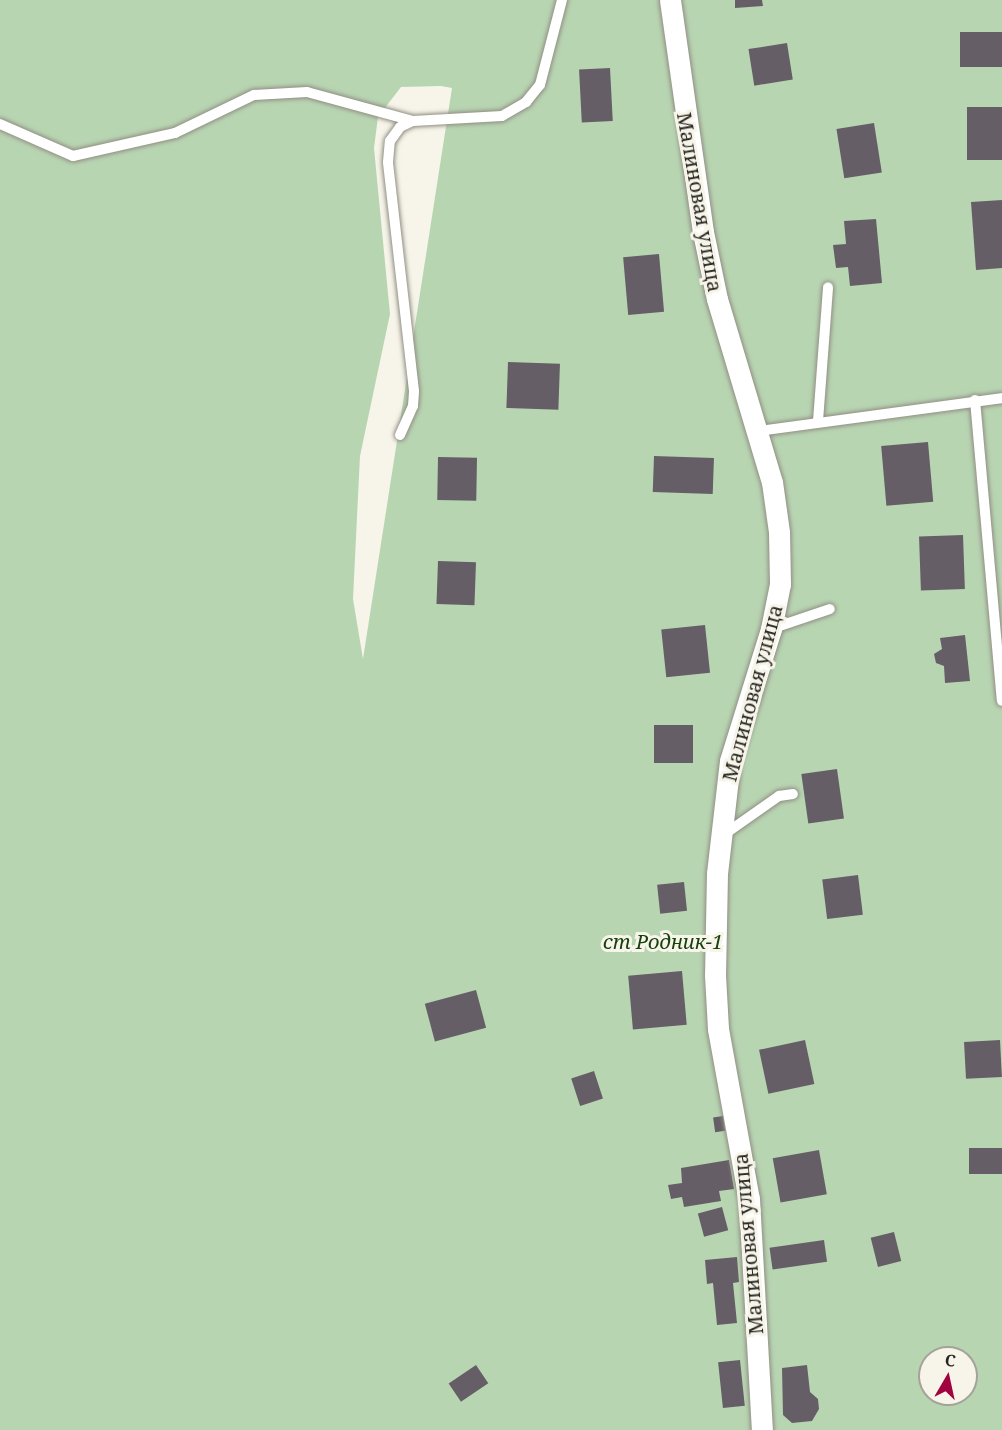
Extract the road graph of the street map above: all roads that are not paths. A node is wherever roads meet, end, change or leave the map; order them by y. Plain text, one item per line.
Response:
1 (562, 0) edge
2 (670, 0) edge
3 (413, 121) junction
4 (0, 124) edge
5 (828, 287) dead end
6 (1002, 398) edge
7 (975, 400) junction
8 (818, 421) junction
9 (759, 431) junction
10 (400, 435) dead end
11 (830, 609) dead end
12 (771, 629) junction
13 (1002, 700) edge
14 (793, 794) dead end
15 (721, 836) junction
16 (762, 1430) edge

1 - 3 lane
2 - 9 street, Малиновая улица
3 - 4 lane
3 - 10 lane
5 - 8 lane
6 - 7 lane
7 - 8 lane
7 - 13 lane
8 - 9 lane
9 - 12 street, Малиновая улица
11 - 12 lane
12 - 15 street, Малиновая улица
14 - 15 lane
15 - 16 street, Малиновая улица

